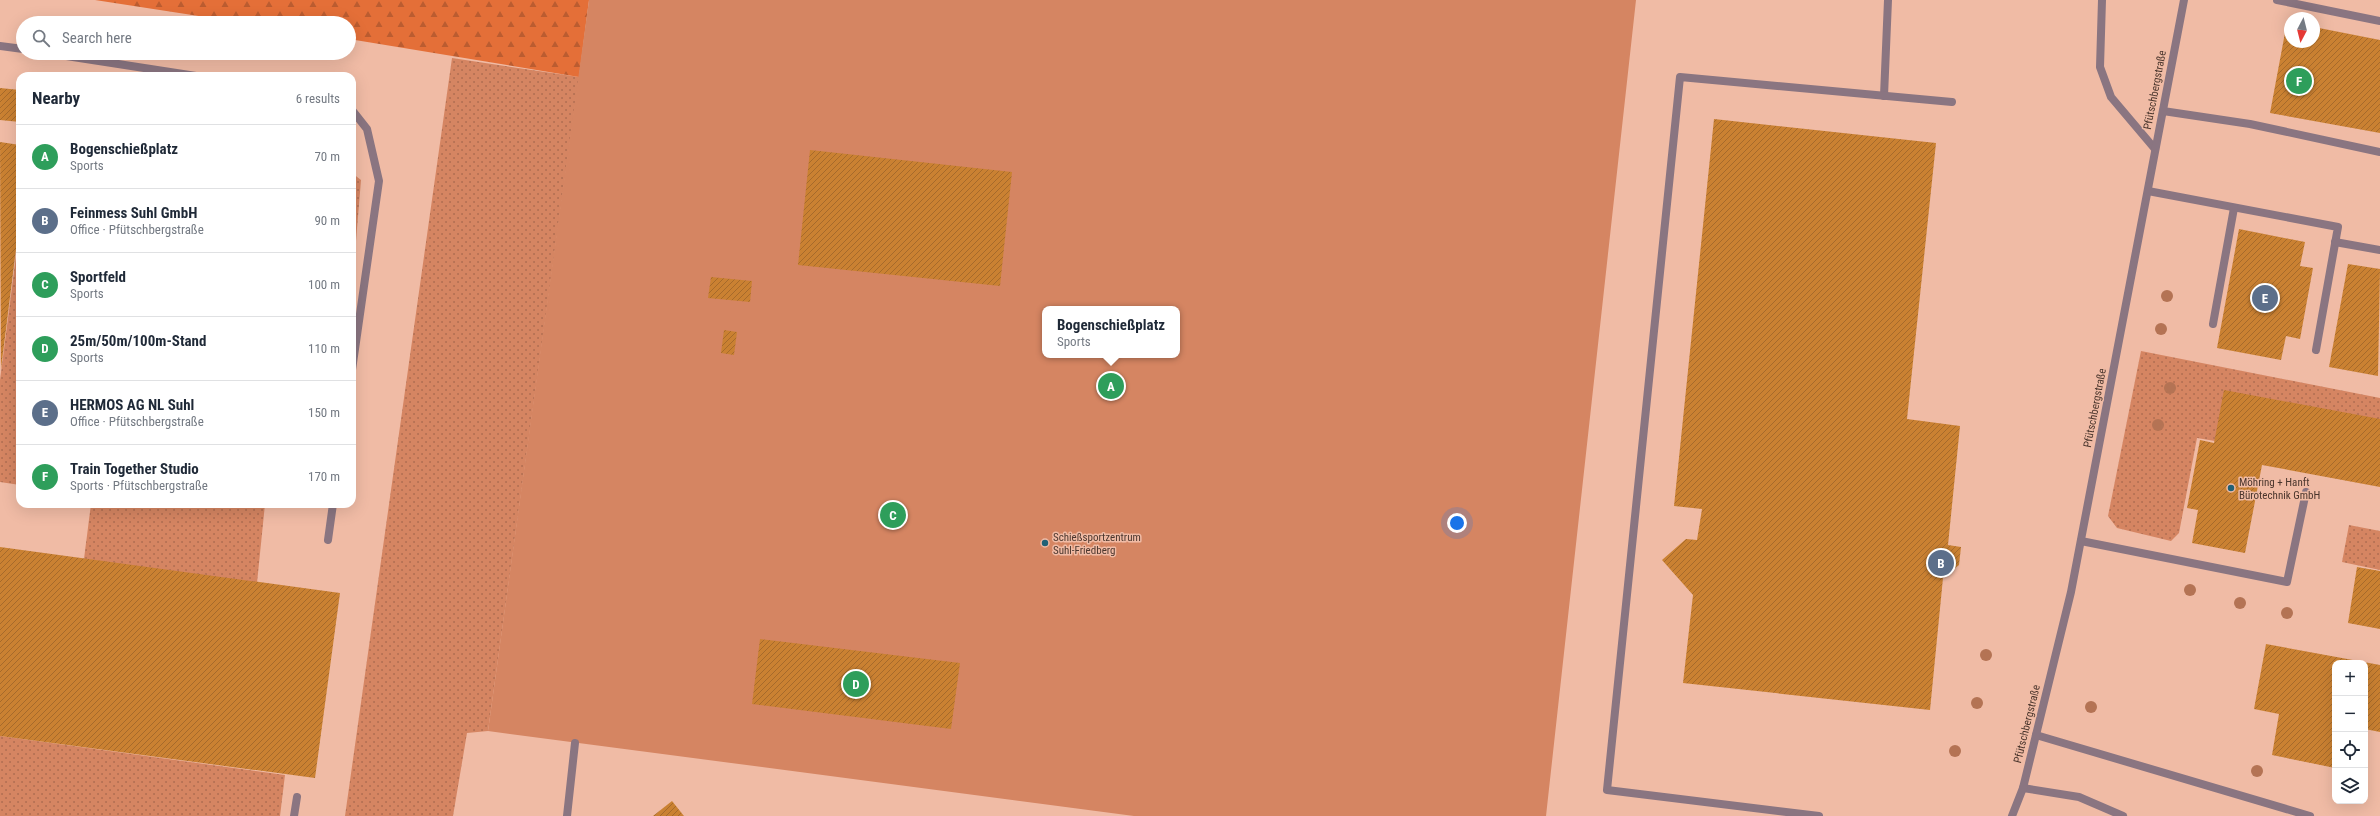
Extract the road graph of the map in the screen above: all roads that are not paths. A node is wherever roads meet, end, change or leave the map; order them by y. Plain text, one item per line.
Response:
1 (1888, 0) edge
2 (2102, 0) edge
3 (2184, 0) edge
4 (2277, 0) edge
5 (2380, 21) edge
6 (0, 46) edge
7 (16, 48) edge
8 (93, 60) edge
9 (170, 72) edge
10 (1884, 96) junction
11 (1952, 102) dead end
12 (2163, 110) junction
13 (356, 115) edge
14 (2155, 149) junction
15 (2380, 152) edge
16 (2148, 191) junction
17 (2234, 208) junction
18 (2335, 242) junction
19 (2380, 250) edge
20 (2213, 324) dead end
21 (356, 342) edge
22 (2316, 350) dead end
23 (2306, 492) dead end
24 (332, 508) edge
25 (328, 540) dead end
26 (2081, 541) junction
27 (2036, 735) junction
28 (575, 743) dead end
29 (2023, 788) junction
30 (297, 797) dead end
31 (294, 816) edge
32 (567, 816) edge
33 (1819, 816) edge
34 (2012, 816) edge
35 (2123, 816) edge
36 (2310, 816) edge

1 - 10 street
2 - 14 street
3 - 12 street, Pfütschbergstraße
4 - 5 street
6 - 7 street
8 - 9 street
10 - 11 street
10 - 33 street
12 - 14 street, Pfütschbergstraße
12 - 15 street
13 - 21 street
14 - 16 street, Pfütschbergstraße
16 - 17 street
16 - 26 street, Pfütschbergstraße
17 - 18 street
17 - 20 street
18 - 19 street
18 - 22 street
23 - 26 street
24 - 25 street
26 - 27 street, Pfütschbergstraße
27 - 29 street, Pfütschbergstraße
27 - 36 street
28 - 32 street
29 - 34 street, Pfütschbergstraße
29 - 35 street
30 - 31 street

